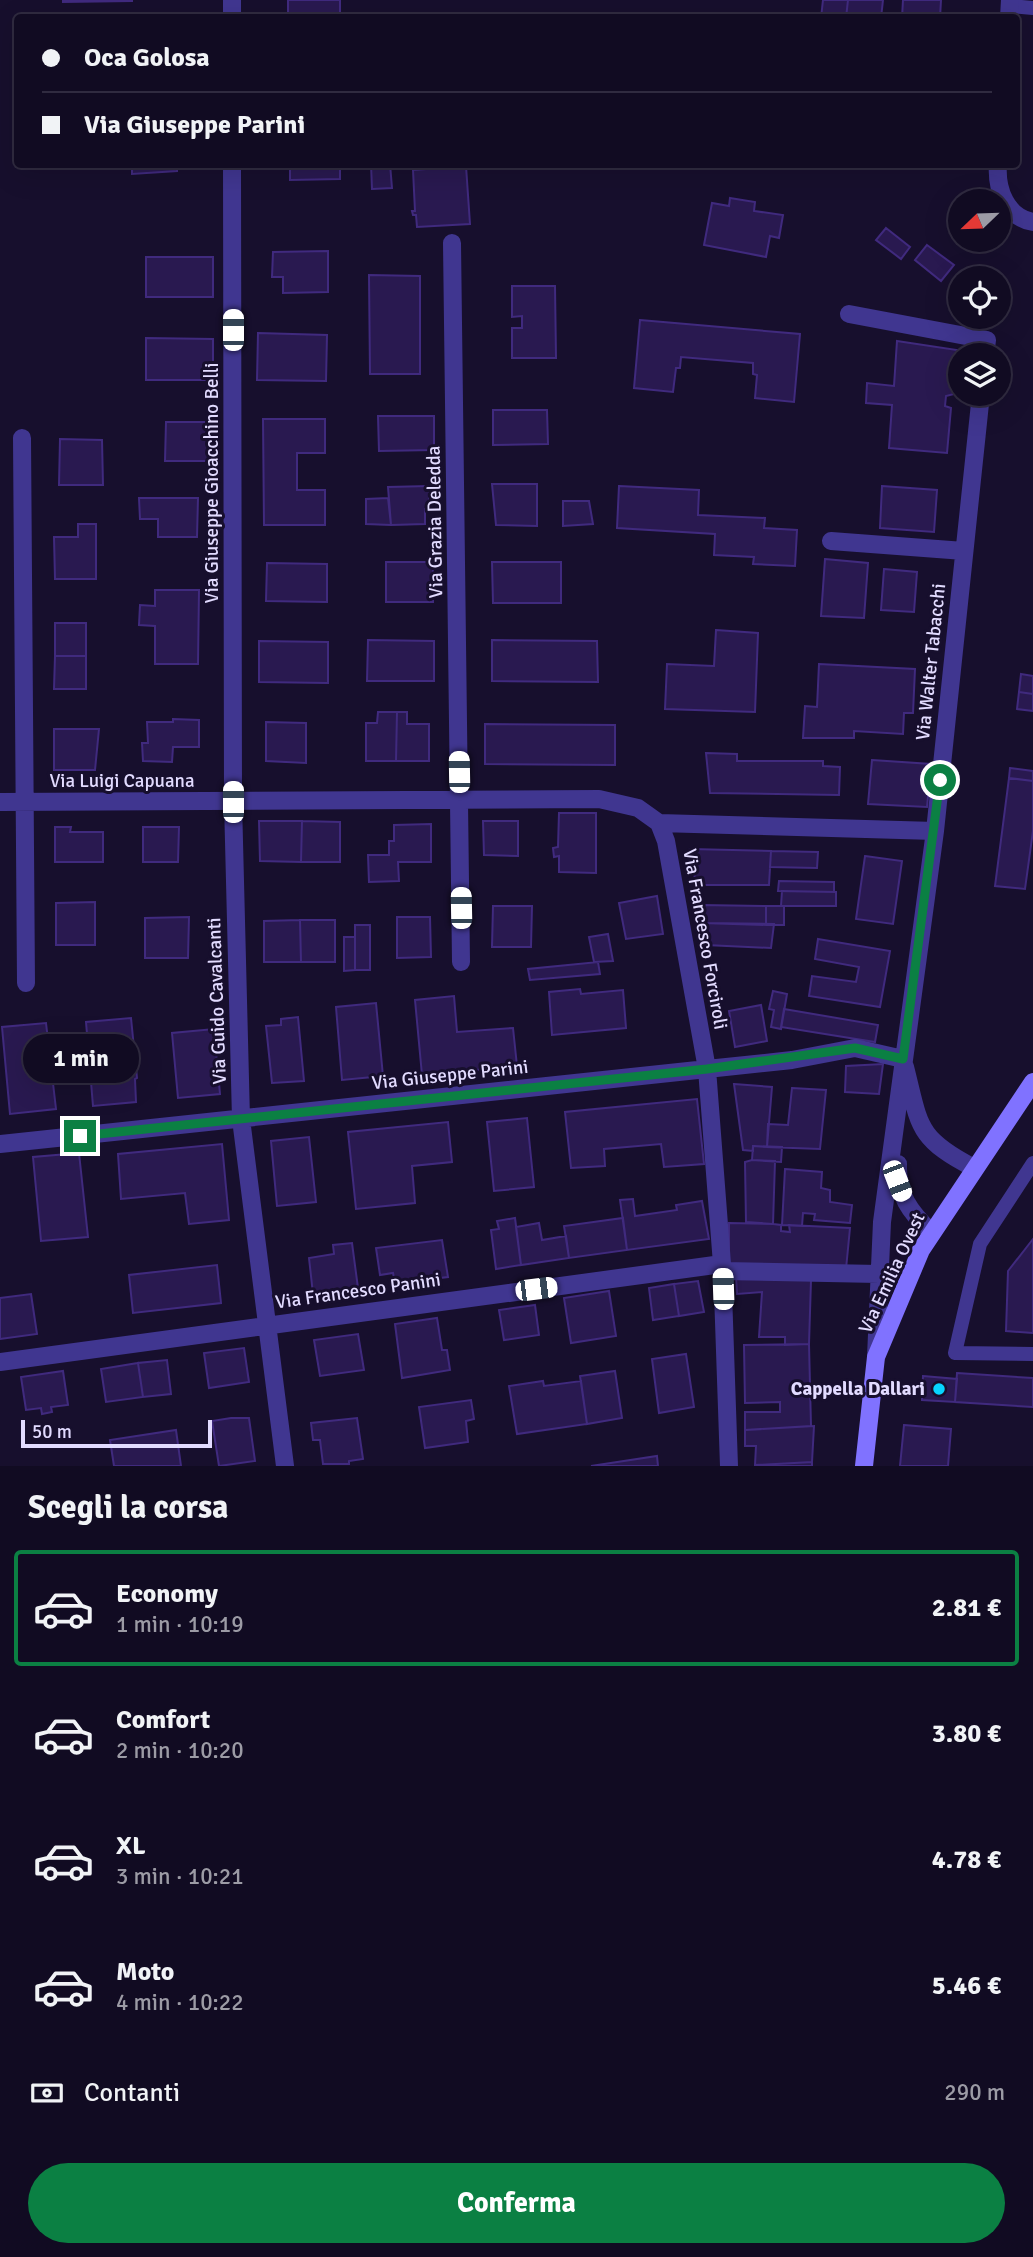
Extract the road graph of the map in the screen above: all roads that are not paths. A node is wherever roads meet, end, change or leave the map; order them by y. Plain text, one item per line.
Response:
1 (1010, 8) edge
2 (1033, 8) edge
3 (232, 168) edge
4 (998, 168) edge
5 (1033, 222) edge
6 (452, 243) dead end
7 (849, 314) dead end
8 (987, 343) edge
9 (980, 406) edge
10 (22, 438) dead end
11 (831, 541) dead end
12 (964, 551) junction
13 (459, 800) junction
14 (0, 802) edge
15 (25, 802) junction
16 (233, 802) junction
17 (659, 823) junction
18 (934, 831) junction
19 (461, 962) dead end
20 (26, 983) dead end
21 (903, 1059) junction
22 (707, 1069) junction
23 (1033, 1082) edge
24 (241, 1119) junction
25 (0, 1144) edge
26 (1033, 1163) edge
27 (974, 1168) junction
28 (931, 1232) junction
29 (723, 1268) junction
30 (878, 1274) junction
31 (269, 1324) junction
32 (1033, 1354) edge
33 (876, 1357) junction
34 (0, 1362) edge
35 (285, 1466) edge
36 (729, 1466) edge
37 (864, 1466) edge

1 - 2 lane
3 - 16 street, Via Giuseppe Gioacchino Belli
4 - 5 street
6 - 13 street, Via Grazia Deledda
7 - 8 street
9 - 12 street, Via Walter Tabacchi
10 - 15 street
11 - 12 street
12 - 18 street, Via Walter Tabacchi
13 - 16 street, Via Luigi Capuana
13 - 17 street, Via Luigi Capuana
13 - 19 street, Via Grazia Deledda
14 - 15 street, Via Luigi Capuana
15 - 16 street, Via Luigi Capuana
15 - 20 street
16 - 24 street, Via Guido Cavalcanti
17 - 18 street, Via Francesco Forciroli
17 - 22 street, Via Francesco Forciroli
18 - 21 street, Via Walter Tabacchi
21 - 22 street, Via Giuseppe Parini
21 - 27 street, Via Walter Tabacchi
21 - 28 street, Via Walter Tabacchi
21 - 30 street, Via Walter Tabacchi
22 - 24 street, Via Giuseppe Parini
22 - 29 street, Via Francesco Forciroli
23 - 27 main road, Via Emilia Ovest
24 - 25 street, Via Giuseppe Parini
24 - 31 street, Via Guido Cavalcanti
26 - 32 lane
27 - 28 main road, Via Emilia Ovest
28 - 33 main road, Via Emilia Ovest
29 - 30 street, Via Francesco Panini
29 - 31 street, Via Francesco Panini
29 - 36 street, Via Francesco Forciroli
30 - 33 street, Via Walter Tabacchi
31 - 34 street, Via Francesco Panini
31 - 35 street, Via Guido Cavalcanti
33 - 37 main road, Via Emilia Ovest

